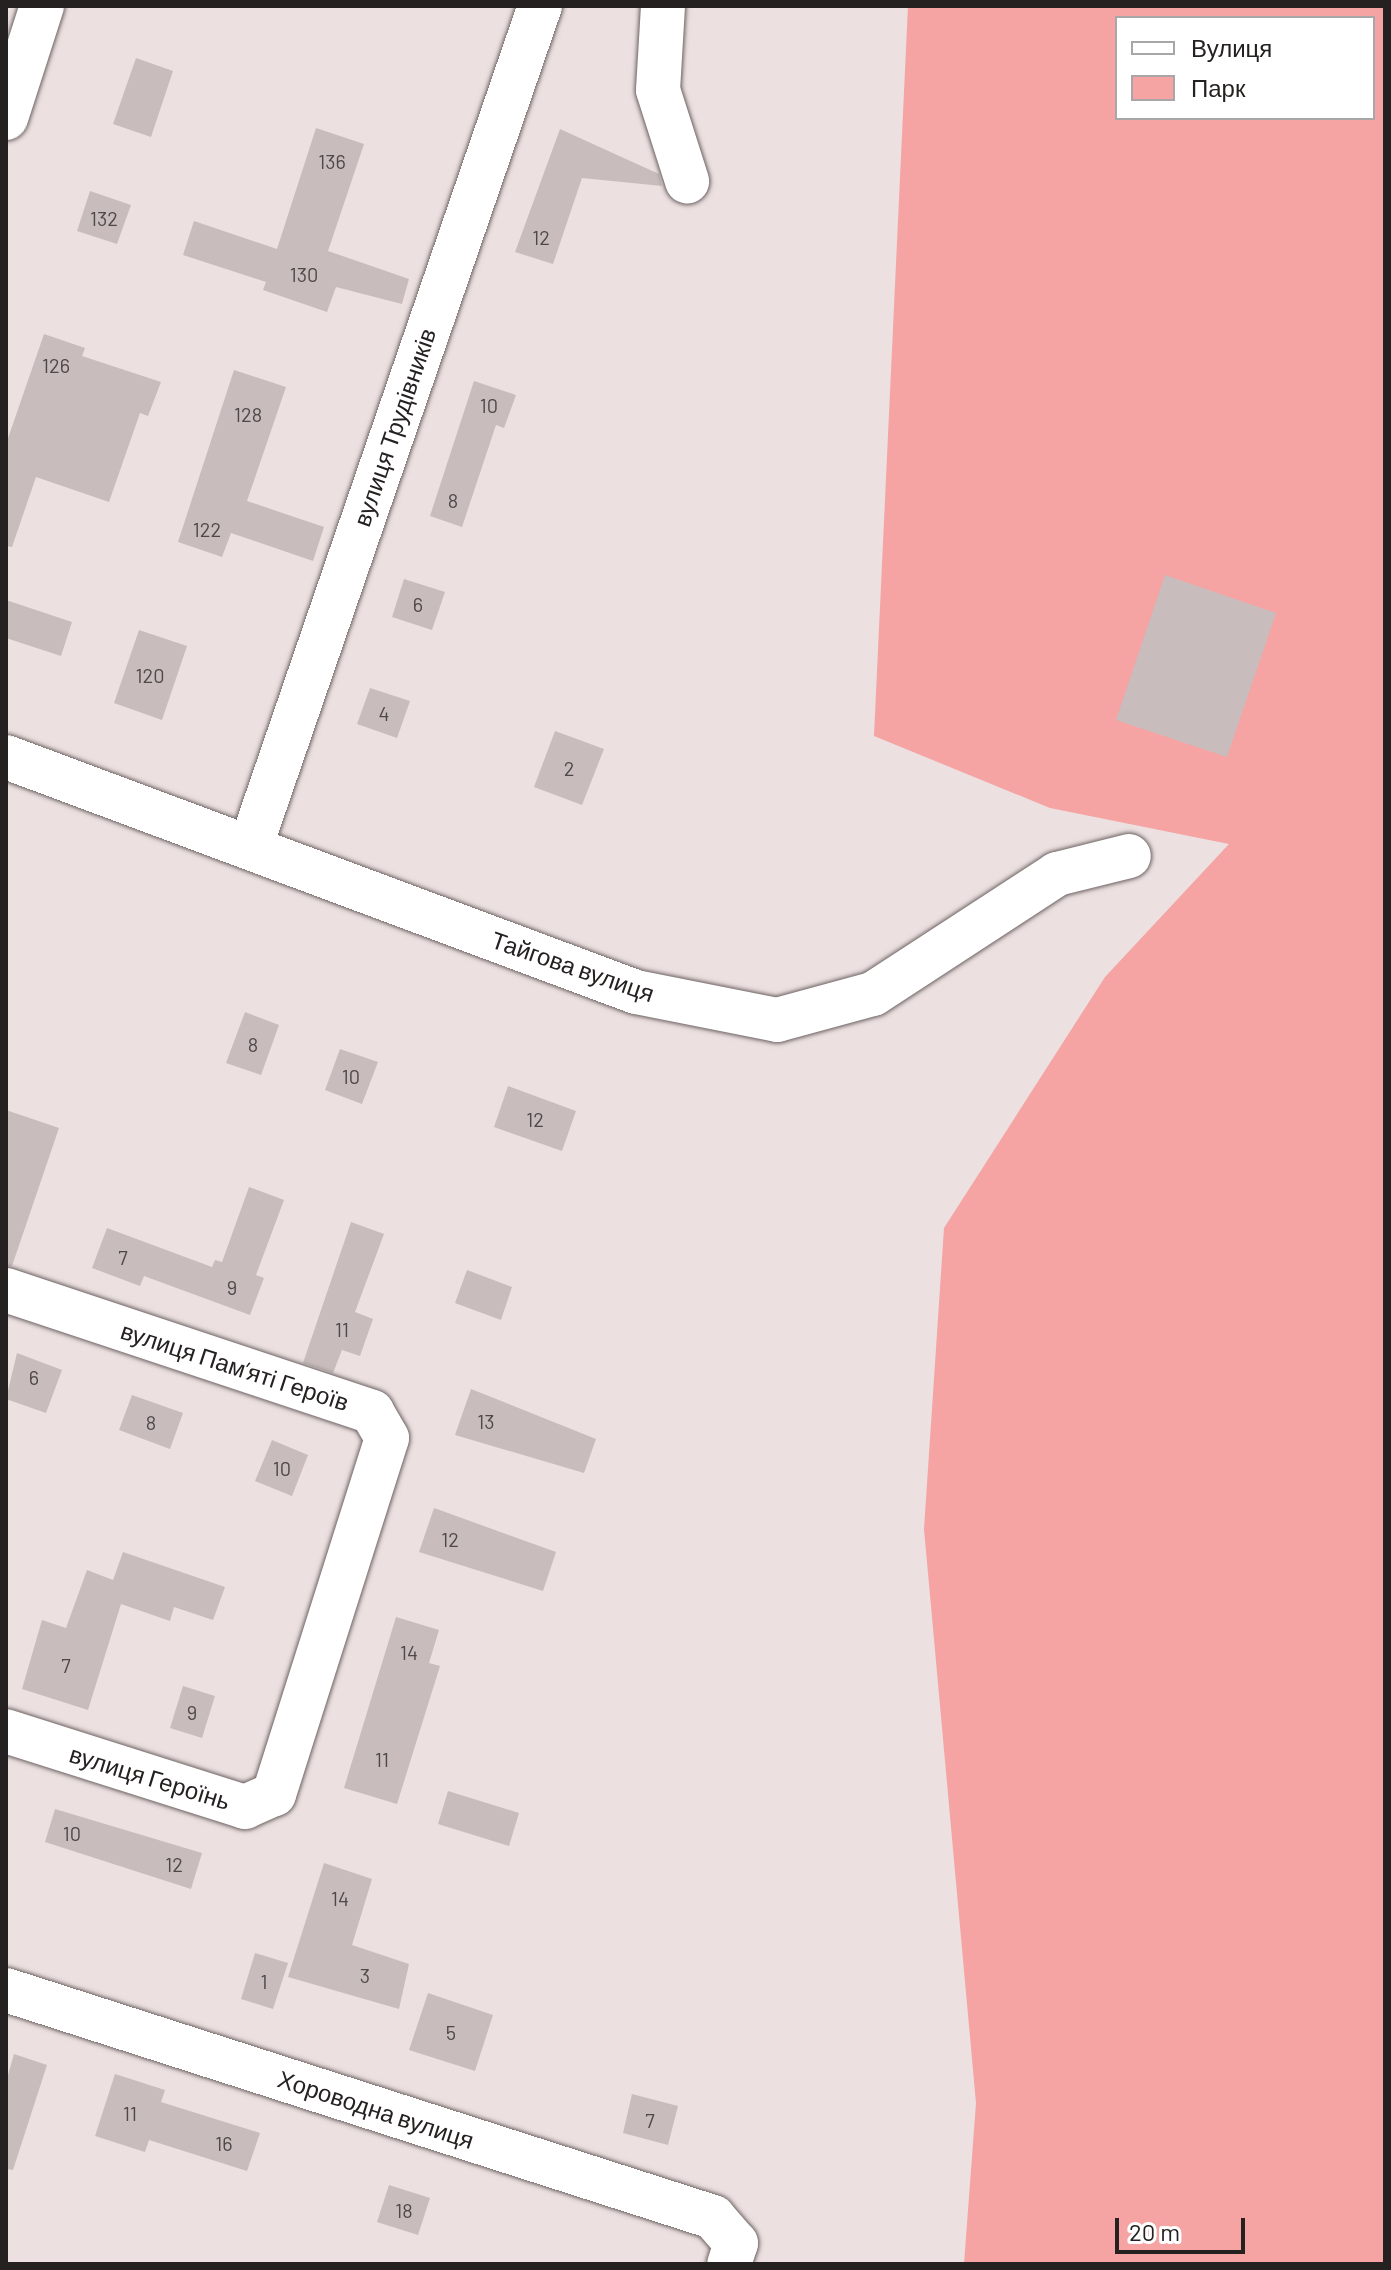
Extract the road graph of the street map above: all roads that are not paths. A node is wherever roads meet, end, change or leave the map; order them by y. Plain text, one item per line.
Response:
1 (42, 6) edge
2 (540, 6) edge
3 (663, 6) edge
4 (6, 118) edge
5 (687, 181) dead end
6 (6, 757) edge
7 (250, 848) junction
8 (1129, 856) dead end
9 (6, 1290) edge
10 (325, 1639) joint
11 (6, 1731) edge
12 (6, 1990) edge
13 (733, 2254) edge

1 - 4 street
2 - 7 street, вулиця Трудівників
3 - 5 street
6 - 7 street, Тайгова вулиця
7 - 8 street, Тайгова вулиця
9 - 10 street, вулиця Памʼяті Героїв
10 - 11 street, вулиця Героїнь
12 - 13 street, Хороводна вулиця

